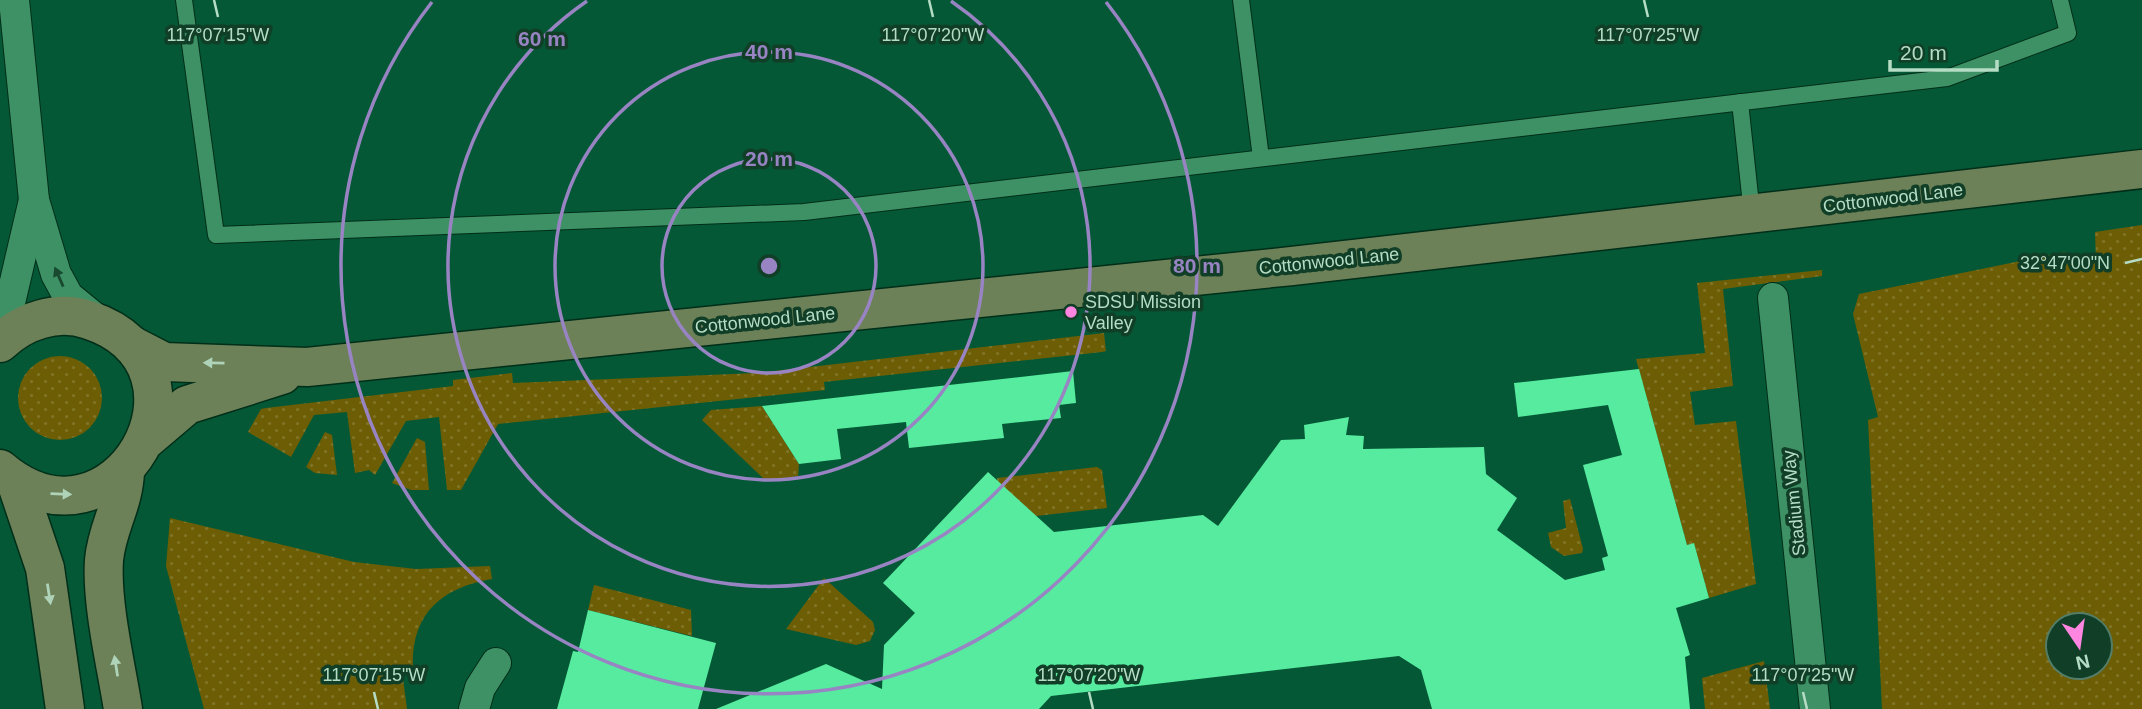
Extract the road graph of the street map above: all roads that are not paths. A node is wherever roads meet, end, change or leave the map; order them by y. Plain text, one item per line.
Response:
1 (14, 0) edge
2 (184, 0) edge
3 (1241, 0) edge
4 (2060, 0) edge
5 (1740, 102) junction
6 (1261, 158) junction
7 (2142, 169) edge
8 (34, 200) junction
9 (1752, 214) junction
10 (1773, 298) dead end
11 (118, 336) junction
12 (1, 342) edge
13 (307, 367) junction
14 (147, 439) junction
15 (125, 471) junction
16 (8, 475) edge
17 (496, 663) dead end
18 (65, 709) edge
19 (123, 709) edge
20 (474, 709) edge
21 (1815, 709) edge

1 - 8 street
2 - 6 lane
3 - 6 lane
4 - 5 lane
5 - 6 lane
5 - 9 lane
7 - 9 street, Cottonwood Lane
11 -> 8 street
8 - 12 street
9 - 13 street, Cottonwood Lane
10 - 21 street, Stadium Way
11 - 12 street, Cottonwood Lane
13 -> 11 street, Cottonwood Lane
11 - 14 street
13 - 14 street, Cottonwood Lane
14 - 15 street
16 -> 15 street
19 -> 15 street
16 -> 18 street
17 - 20 street

